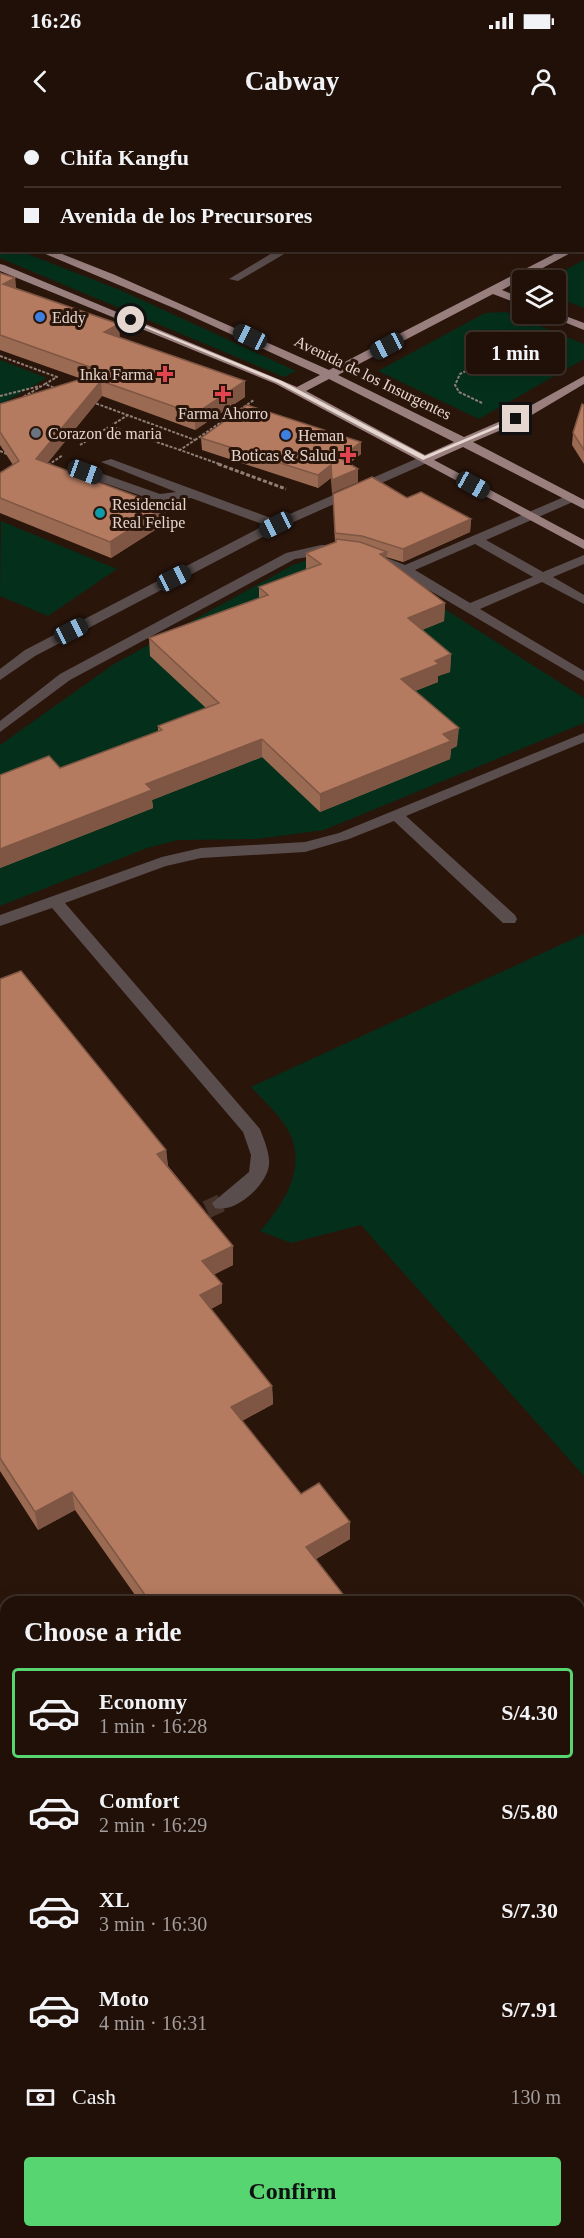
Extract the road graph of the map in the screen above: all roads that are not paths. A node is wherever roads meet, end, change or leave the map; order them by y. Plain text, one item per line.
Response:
1 (46, 252) edge
2 (282, 252) edge
3 (567, 252) edge
4 (0, 267) edge
5 (234, 279) dead end
6 (492, 290) junction
7 (512, 298) edge
8 (566, 320) edge
9 (584, 327) edge
10 (330, 376) junction
11 (584, 379) edge
12 (298, 391) junction
13 (467, 441) junction
14 (425, 459) junction
15 (107, 462) dead end
16 (85, 472) dead end
17 (191, 493) junction
18 (572, 498) junction
19 (584, 505) edge
20 (531, 517) junction
21 (276, 525) junction
22 (477, 540) junction
23 (584, 545) edge
24 (584, 559) edge
25 (405, 570) junction
26 (543, 577) junction
27 (584, 600) edge
28 (468, 609) junction
29 (0, 675) edge
30 (584, 677) edge
31 (0, 728) edge
32 (584, 736) edge
33 (396, 815) junction
34 (55, 901) junction
35 (509, 919) dead end
36 (0, 921) edge
37 (221, 1203) tunnel mouth

1 - 10 main road, Avenida de los Insurgentes
2 - 5 street
3 - 6 main road
4 - 12 main road
6 - 7 main road
6 - 10 main road
8 - 9 main road
10 - 12 main road
10 - 13 main road, Avenida de los Insurgentes
11 - 13 main road
12 - 14 main road
13 - 14 main road
13 - 18 main road, Avenida de los Insurgentes
14 - 20 main road
14 - 21 street
15 - 17 street
16 - 17 street
17 - 21 street
18 - 19 main road, Avenida de los Insurgentes
18 - 20 street
20 - 22 street
20 - 23 main road
21 - 29 street
22 - 25 street
22 - 26 street
24 - 26 street
25 - 28 street
25 - 31 street
26 - 27 street
26 - 28 street
28 - 30 street
32 - 33 street
33 - 34 street
33 - 35 street
34 - 36 street
34 - 37 street

